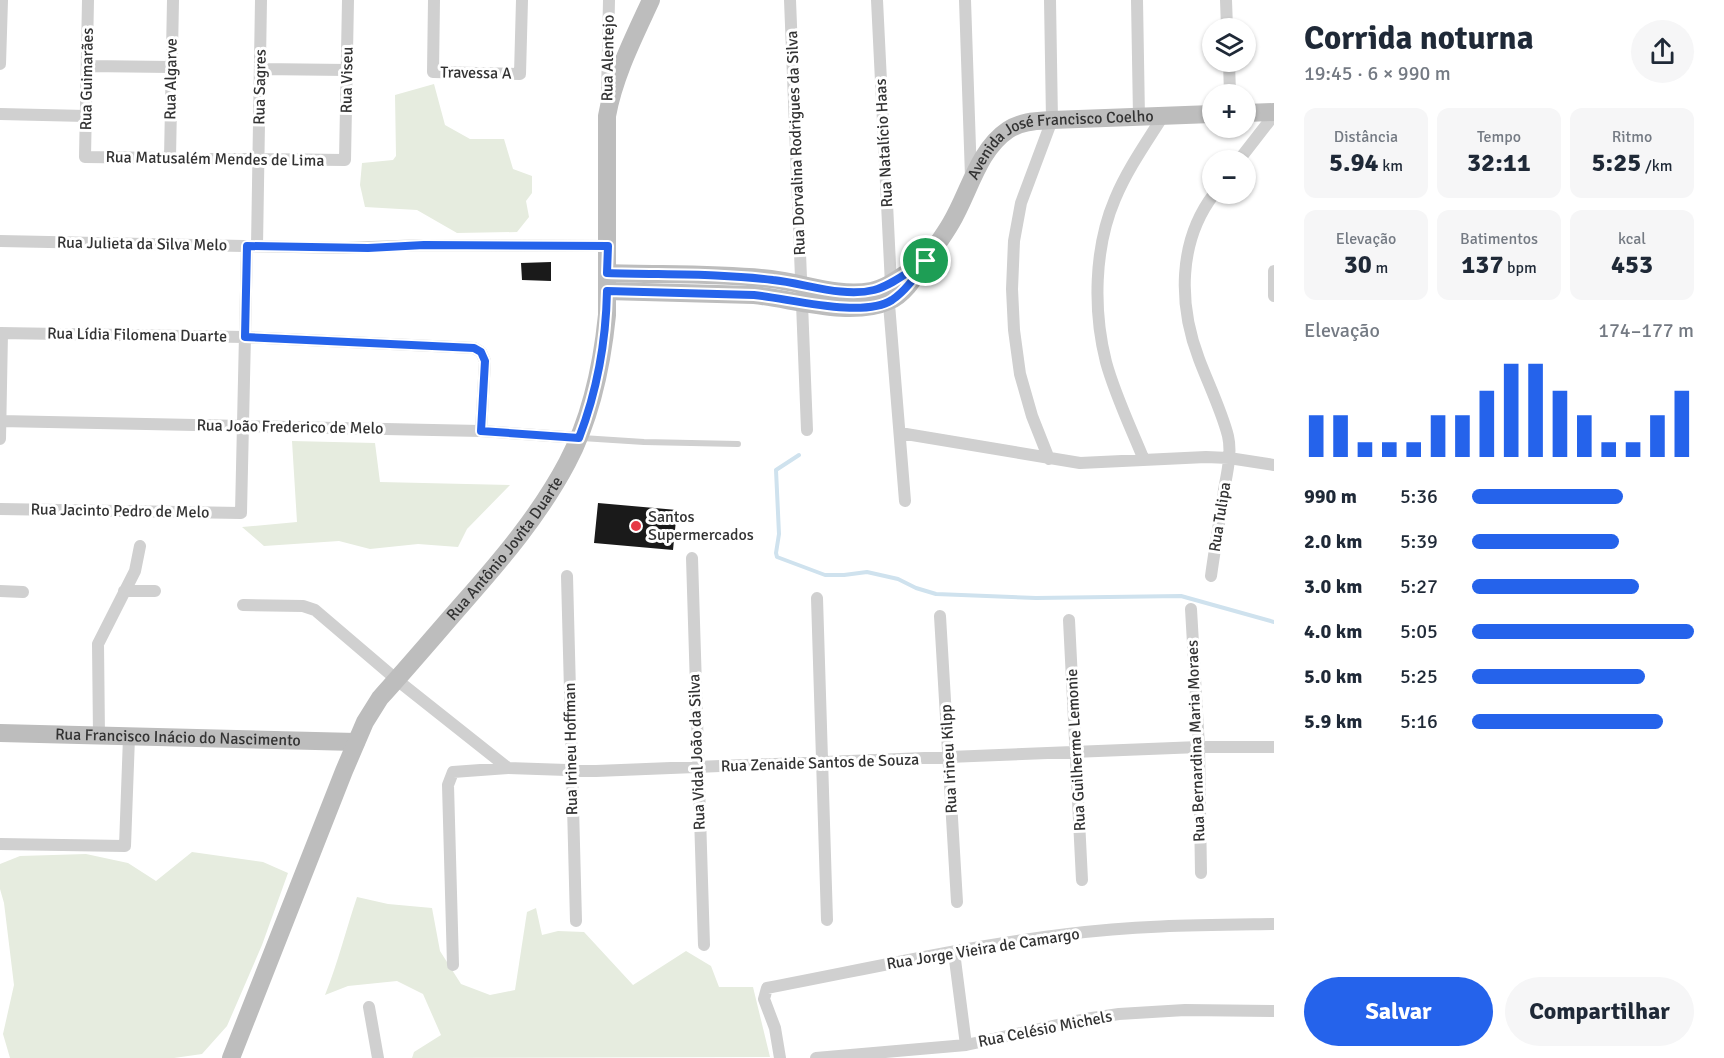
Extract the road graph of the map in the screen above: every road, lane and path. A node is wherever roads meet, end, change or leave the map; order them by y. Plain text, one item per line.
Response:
1 (2, 0) edge
2 (88, 0) edge
3 (173, 0) edge
4 (261, 0) edge
5 (348, 0) edge
6 (434, 0) edge
7 (522, 0) edge
8 (609, 0) edge
9 (651, 0) edge
10 (790, 0) edge
11 (877, 0) edge
12 (965, 0) edge
13 (1050, 0) edge
14 (1137, 0) edge
15 (1226, 0) edge
16 (1227, 18) edge
17 (608, 34) junction
18 (635, 36) junction
19 (1, 64) edge
20 (87, 66) junction
21 (171, 67) junction
22 (260, 69) junction
23 (347, 70) junction
24 (1256, 113) edge
25 (1274, 113) edge
26 (0, 114) edge
27 (1202, 114) edge
28 (86, 116) junction
29 (607, 116) junction
30 (1163, 116) junction
31 (1139, 117) junction
32 (1052, 120) junction
33 (1246, 150) edge
34 (85, 157) joint
35 (170, 158) junction
36 (259, 159) junction
37 (345, 160) joint
38 (971, 181) junction
39 (1207, 204) edge
40 (0, 241) edge
41 (252, 246) junction
42 (608, 246) junction
43 (926, 261) junction
44 (1274, 271) edge
45 (607, 282) junction
46 (891, 282) junction
47 (802, 293) junction
48 (1274, 296) edge
49 (890, 301) junction
50 (1, 333) edge
51 (245, 337) junction
52 (0, 421) edge
53 (243, 426) junction
54 (807, 430) dead end
55 (481, 431) junction
56 (900, 433) junction
57 (579, 438) junction
58 (0, 439) edge
59 (738, 444) dead end
60 (1229, 458) junction
61 (1049, 459) junction
62 (1144, 460) junction
63 (1274, 465) edge
64 (905, 501) dead end
65 (0, 509) edge
66 (241, 513) joint
67 (140, 546) dead end
68 (692, 558) dead end
69 (567, 576) dead end
70 (1211, 576) dead end
71 (0, 591) edge
72 (124, 591) junction
73 (155, 591) dead end
74 (23, 592) dead end
75 (817, 597) dead end
76 (243, 605) dead end
77 (1191, 609) dead end
78 (940, 616) dead end
79 (1069, 620) dead end
80 (397, 680) junction
81 (0, 734) edge
82 (99, 736) junction
83 (129, 736) junction
84 (356, 742) junction
85 (1199, 747) junction
86 (1274, 747) edge
87 (1077, 753) junction
88 (949, 758) junction
89 (821, 763) junction
90 (698, 767) junction
91 (508, 768) junction
92 (571, 772) junction
93 (0, 844) edge
94 (1200, 873) dead end
95 (1082, 880) dead end
96 (957, 902) dead end
97 (827, 920) dead end
98 (576, 921) dead end
99 (1274, 924) edge
100 (704, 945) dead end
101 (954, 952) junction
102 (453, 965) dead end
103 (369, 1007) dead end
104 (1274, 1011) edge
105 (966, 1045) junction
106 (229, 1055) edge
107 (378, 1058) edge
108 (780, 1058) edge
109 (816, 1058) edge

1 - 19 street
2 - 20 street, Rua Guimarães
3 - 21 street, Rua Algarve
4 - 22 street, Rua Sagres
5 - 23 street, Rua Viseu
6 - 7 street, Travessa A
8 - 17 street, Rua Alentejo
9 - 18 main road, Rua Antônio Jovita Duarte
10 - 47 street, Rua Dorvalina Rodrigues da Silva
11 - 46 street, Rua Natalício Haas
12 - 38 street
13 - 32 street
14 - 31 street
15 - 16 street
17 - 18 street
17 - 29 street, Rua Alentejo
18 - 29 main road, Rua Antônio Jovita Duarte
20 - 21 street
20 - 28 street, Rua Guimarães
21 - 35 street, Rua Algarve
22 - 23 street
22 - 36 street, Rua Sagres
23 - 37 street, Rua Viseu
24 - 25 main road
25 - 33 street
26 - 28 street
27 - 30 main road, Avenida José Francisco Coelho
28 - 34 street, Rua Guimarães
29 - 42 main road, Rua Antônio Jovita Duarte
30 - 31 main road, Avenida José Francisco Coelho
30 - 62 street
31 - 32 main road, Avenida José Francisco Coelho
32 - 38 main road, Avenida José Francisco Coelho
32 - 61 street
34 - 35 street, Rua Matusalém Mendes de Lima
35 - 36 street, Rua Matusalém Mendes de Lima
36 - 37 street, Rua Matusalém Mendes de Lima
36 - 41 street, Rua Sagres
38 - 43 main road, Avenida José Francisco Coelho
39 - 60 street, Rua Tulipa
40 - 41 street, Rua Julieta da Silva Melo
41 - 42 street, Rua Julieta da Silva Melo
41 - 51 street, Rua Sagres
42 - 45 main road, Rua Antônio Jovita Duarte
43 - 46 main road, Avenida José Francisco Coelho
43 - 49 main road, Avenida José Francisco Coelho
44 - 48 street
45 - 47 main road, Avenida José Francisco Coelho
45 - 57 main road, Rua Antônio Jovita Duarte
46 - 47 main road, Avenida José Francisco Coelho
46 - 49 street, Rua Natalício Haas
47 - 49 main road, Avenida José Francisco Coelho
47 - 54 street, Rua Dorvalina Rodrigues da Silva
49 - 56 street, Rua Natalício Haas
50 - 51 street, Rua Lídia Filomena Duarte
50 - 52 street
51 - 53 street, Rua Sagres
51 - 55 street, Rua Lídia Filomena Duarte
52 - 53 street, Rua João Frederico de Melo
52 - 58 street
53 - 55 street, Rua João Frederico de Melo
53 - 66 street, Rua Sagres
55 - 57 street, Rua João Frederico de Melo
56 - 61 street
56 - 64 street, Rua Natalício Haas
57 - 59 lane
57 - 80 main road, Rua Antônio Jovita Duarte
60 - 62 street
60 - 63 street
60 - 70 street, Rua Tulipa
61 - 62 street
65 - 66 street, Rua Jacinto Pedro de Melo
67 - 72 street
68 - 90 street, Rua Vidal João da Silva
69 - 92 street, Rua Irineu Hoffman
71 - 74 street
72 - 73 street
72 - 82 street
75 - 89 street
76 - 80 street
77 - 85 street, Rua Bernardina Maria Moraes
78 - 88 street, Rua Irineu Kilpp
79 - 87 street, Rua Guilherme Lemonie
80 - 84 main road, Rua Antônio Jovita Duarte
80 - 91 street
81 - 82 main road, Rua Francisco Inácio do Nascimento
82 - 83 main road, Rua Francisco Inácio do Nascimento
83 - 84 main road, Rua Francisco Inácio do Nascimento
83 - 93 street
84 - 106 main road, Rua Antônio Jovita Duarte
85 - 86 street, Rua Zenaide Santos de Souza
85 - 87 street, Rua Zenaide Santos de Souza
85 - 94 street, Rua Bernardina Maria Moraes
87 - 88 street, Rua Zenaide Santos de Souza
87 - 95 street, Rua Guilherme Lemonie
88 - 89 street, Rua Zenaide Santos de Souza
88 - 96 street, Rua Irineu Kilpp
89 - 90 street, Rua Zenaide Santos de Souza
89 - 97 street
90 - 92 street, Rua Zenaide Santos de Souza
90 - 100 street, Rua Vidal João da Silva
91 - 92 street, Rua Zenaide Santos de Souza
91 - 102 street, Rua Zenaide Santos de Souza
92 - 98 street, Rua Irineu Hoffman
99 - 101 street, Rua Jorge Vieira de Camargo
101 - 105 street
101 - 108 street, Rua Jorge Vieira de Camargo
103 - 107 street
104 - 105 street, Rua Celésio Michels
105 - 109 street, Rua Celésio Michels

